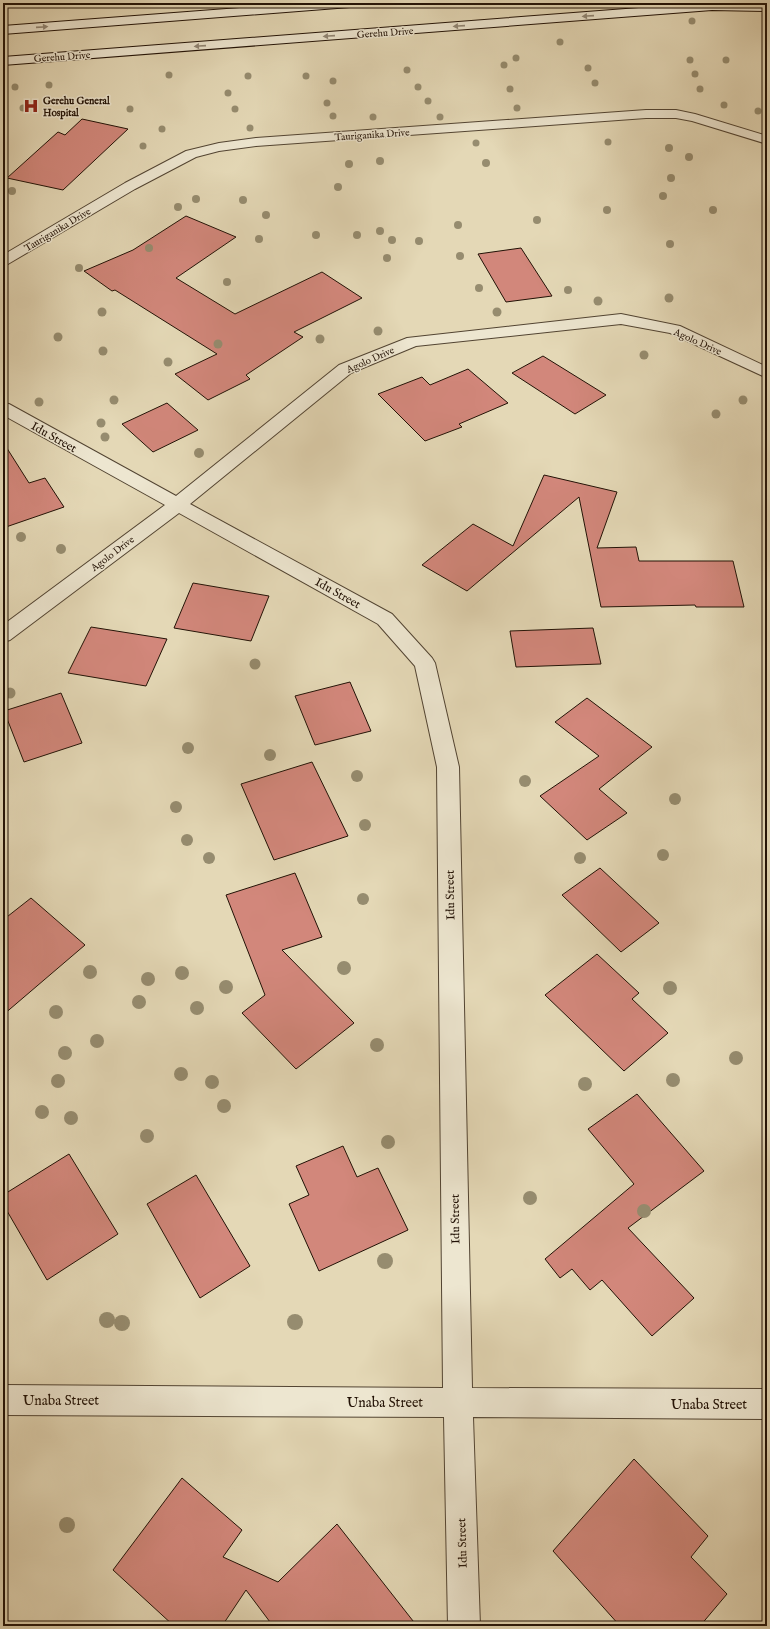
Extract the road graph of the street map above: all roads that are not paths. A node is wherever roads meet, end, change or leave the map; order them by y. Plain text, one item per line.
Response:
1 (350, 3) edge
2 (767, 7) edge
3 (3, 30) edge
4 (3, 61) edge
5 (767, 140) edge
6 (3, 261) edge
7 (767, 373) edge
8 (3, 408) edge
9 (177, 505) junction
10 (3, 635) edge
11 (3, 1400) edge
12 (458, 1402) junction
13 (767, 1404) edge
14 (464, 1626) edge

3 -> 1 street
2 -> 4 street, Gerehu Drive
5 - 6 street, Tauriganika Drive
7 - 9 street, Agolo Drive
8 - 9 street, Idu Street
9 - 10 street, Agolo Drive
9 - 12 street, Idu Street
11 - 12 street, Unaba Street
12 - 13 street, Unaba Street
12 - 14 street, Idu Street

